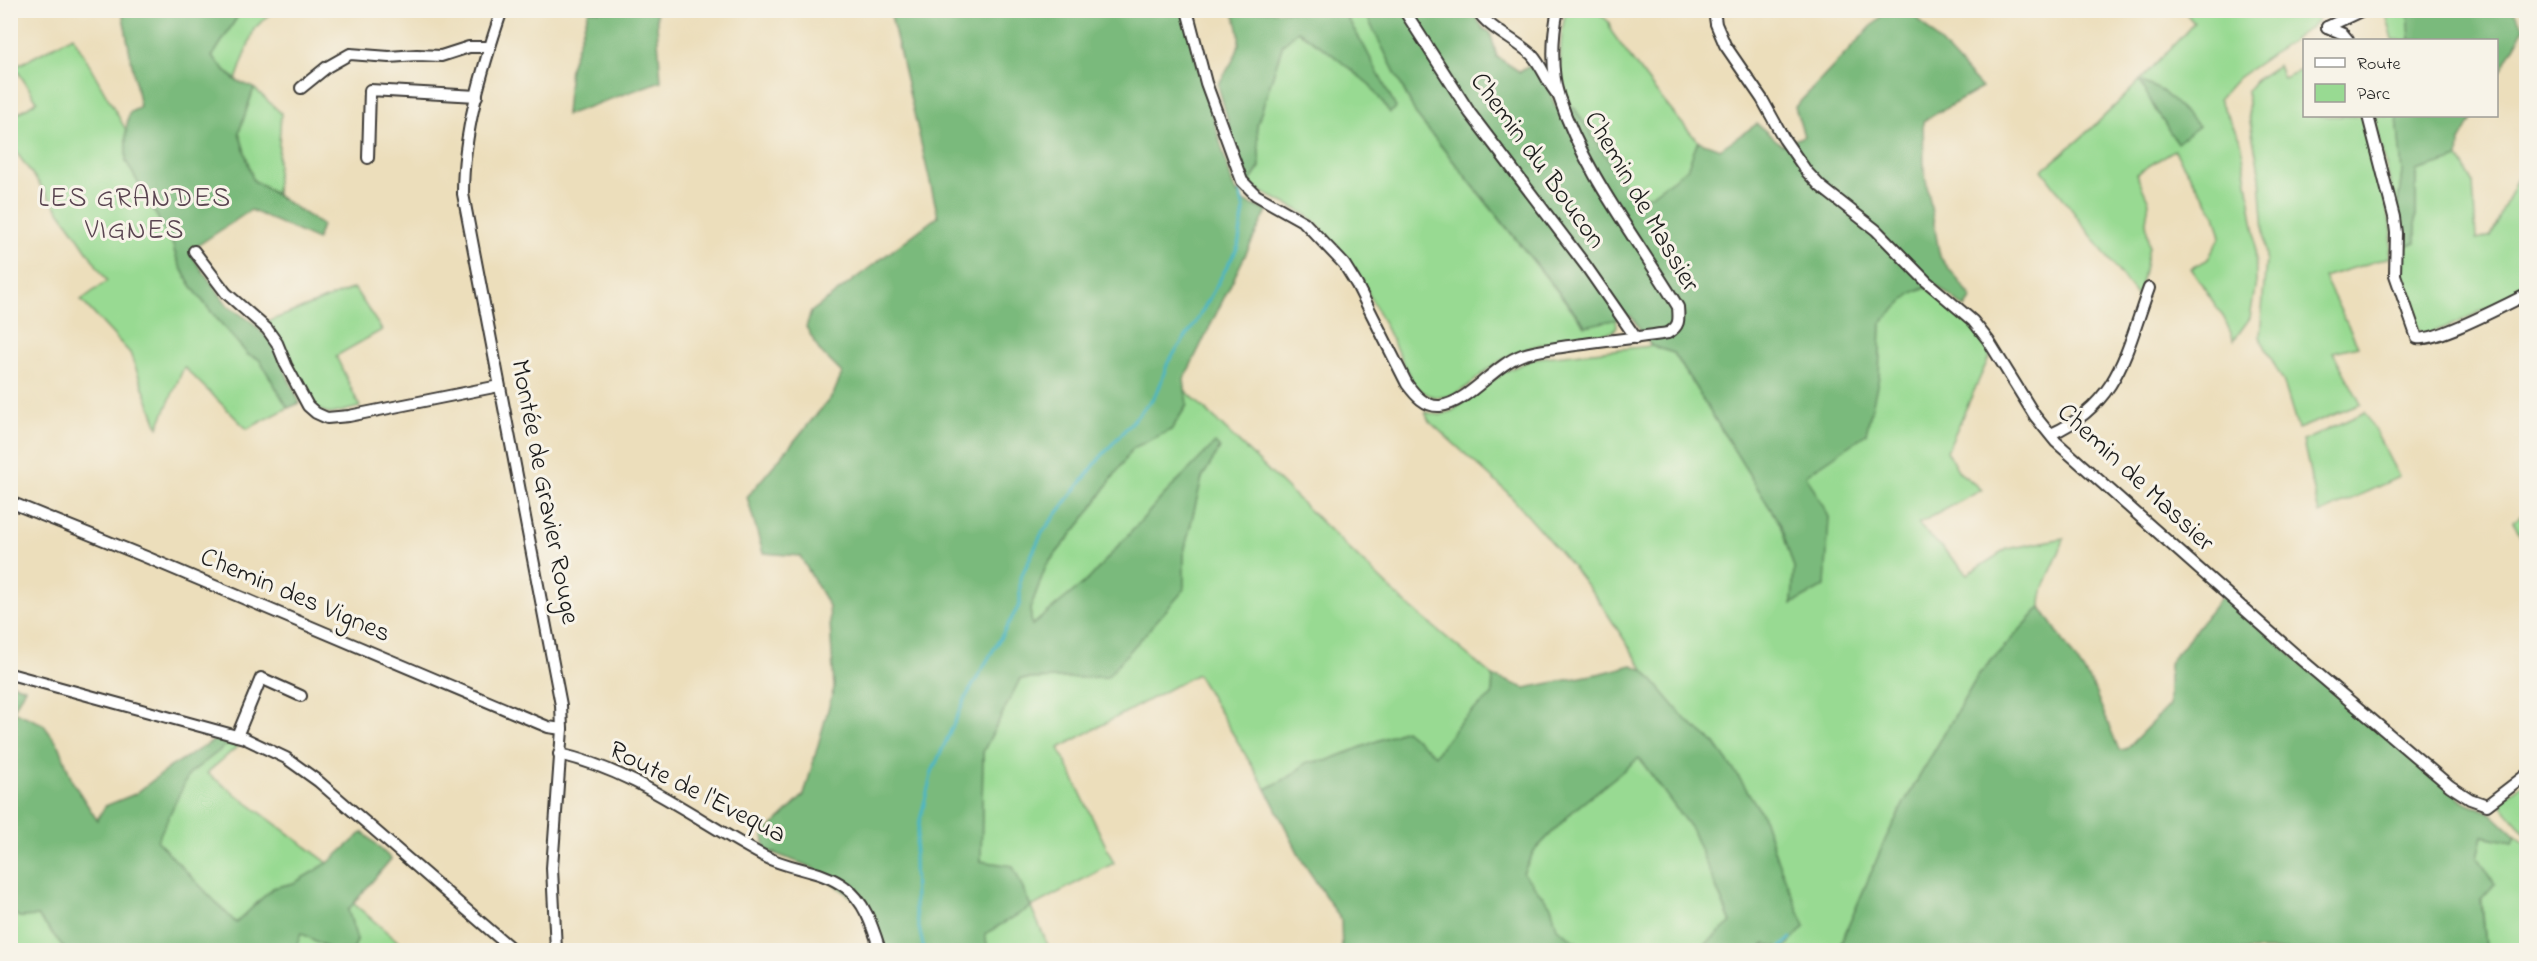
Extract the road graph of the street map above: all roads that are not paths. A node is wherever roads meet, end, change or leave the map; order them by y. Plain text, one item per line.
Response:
1 (502, 10) edge
2 (1187, 10) edge
3 (1404, 10) edge
4 (1477, 10) edge
5 (1558, 10) edge
6 (1714, 10) edge
7 (2363, 10) edge
8 (2347, 39) edge
9 (489, 47) junction
10 (302, 88) dead end
11 (1558, 95) junction
12 (477, 96) junction
13 (2368, 117) edge
14 (368, 158) dead end
15 (194, 251) dead end
16 (2150, 288) dead end
17 (2526, 295) edge
18 (1636, 338) junction
19 (499, 386) junction
20 (2051, 434) junction
21 (10, 502) edge
22 (10, 674) edge
23 (301, 696) dead end
24 (562, 729) junction
25 (237, 736) junction
26 (559, 754) junction
27 (2526, 775) edge
28 (513, 951) edge
29 (556, 951) edge
30 (880, 951) edge

1 - 9 street, Montée de Gravier Rouge
2 - 18 street, Chemin de Massier
3 - 18 street, Chemin du Boucon
4 - 11 street
5 - 11 street, Chemin de Massier
6 - 20 street, Chemin de Massier
7 - 8 street
9 - 10 street
9 - 12 street, Montée de Gravier Rouge
11 - 18 street, Chemin de Massier
12 - 14 street
12 - 19 street, Montée de Gravier Rouge
13 - 17 street
15 - 19 street
16 - 20 street
19 - 24 street, Montée de Gravier Rouge
20 - 27 street, Chemin de Massier
21 - 24 street, Chemin des Vignes
22 - 25 street
23 - 25 street
24 - 26 street, Montée de Gravier Rouge
25 - 28 street
26 - 29 street, Montée de Gravier Rouge
26 - 30 street, Route de l'Evequa

